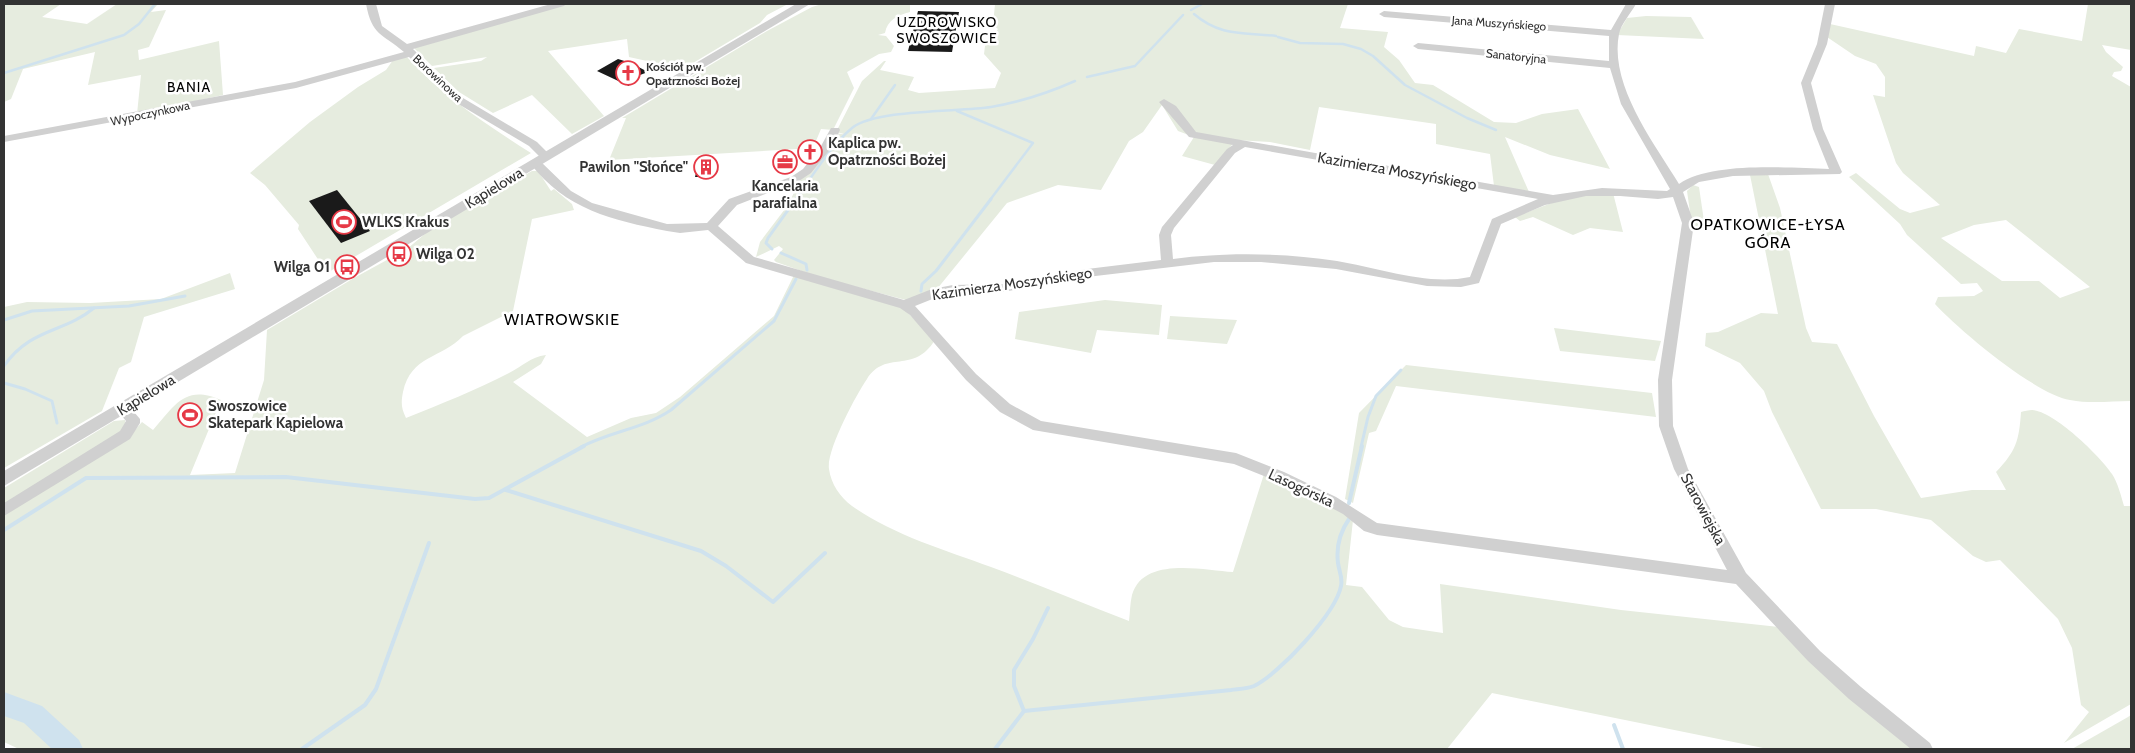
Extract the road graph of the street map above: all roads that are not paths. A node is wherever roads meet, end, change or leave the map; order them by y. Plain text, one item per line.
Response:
1 (371, 4) edge
2 (561, 4) edge
3 (804, 4) edge
4 (1631, 4) edge
5 (1830, 4) edge
6 (1384, 14) dead end
7 (1614, 34) junction
8 (1418, 46) dead end
9 (409, 51) junction
10 (1614, 65) junction
11 (1164, 102) dead end
12 (835, 130) dead end
13 (4, 139) edge
14 (1241, 145) junction
15 (541, 160) junction
16 (1677, 191) junction
17 (1551, 198) junction
18 (711, 226) junction
19 (1168, 264) junction
20 (905, 305) junction
21 (123, 409) junction
22 (4, 479) edge
23 (4, 510) edge
24 (1740, 578) junction
25 (1924, 749) edge

1 - 9 street, Borowinowa
2 - 9 street, Wypoczynkowa
3 - 15 street, Kąpielowa
4 - 7 street
5 - 16 street
6 - 7 street, Jana Muszyńskiego
7 - 10 street, Starowiejska
8 - 10 street, Sanatoryjna
9 - 13 street, Wypoczynkowa
9 - 15 street, Borowinowa
10 - 16 street, Starowiejska
11 - 14 street, Kazimierza Moszyńskiego
12 - 18 street
14 - 17 street, Kazimierza Moszyńskiego
14 - 19 street
15 - 18 street
15 - 21 street, Kąpielowa
16 - 17 street, Kazimierza Moszyńskiego
16 - 24 street, Starowiejska
17 - 19 street, Kazimierza Moszyńskiego
18 - 20 street
19 - 20 street, Kazimierza Moszyńskiego
20 - 24 street, Lasogórska
21 - 22 street, Kąpielowa
21 - 23 street
24 - 25 street, Starowiejska

